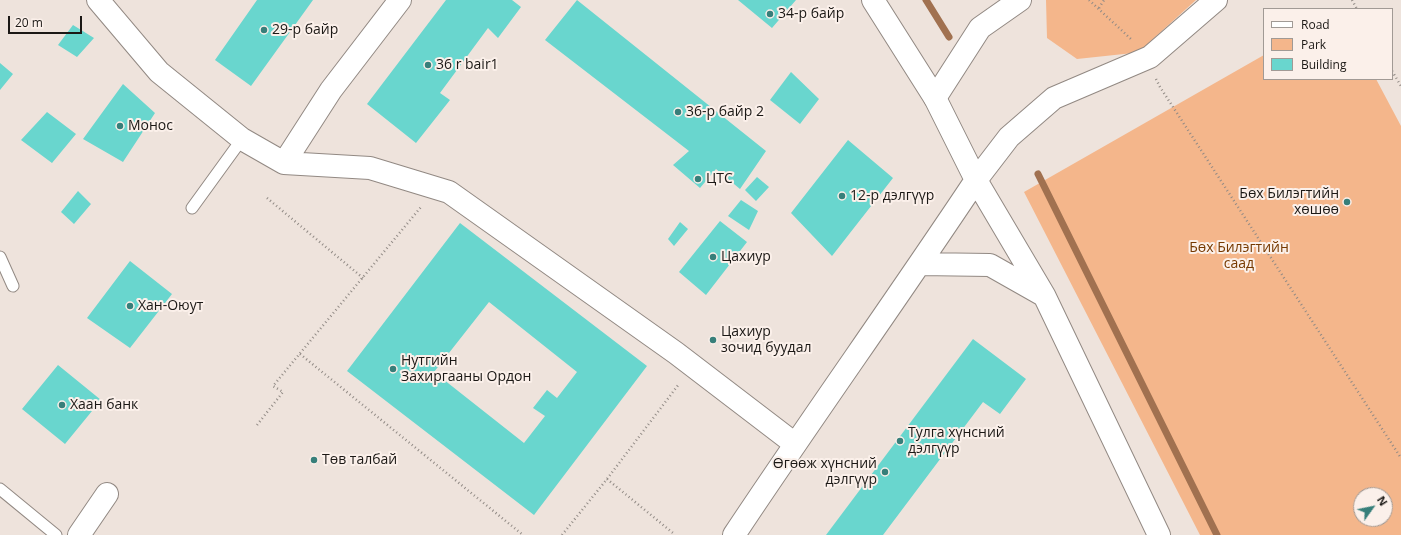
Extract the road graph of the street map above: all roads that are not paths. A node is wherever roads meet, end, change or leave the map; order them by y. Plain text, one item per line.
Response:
1 (98, 0) edge
2 (400, 0) edge
3 (873, 0) edge
4 (1020, 0) edge
5 (1216, 0) edge
6 (935, 98) junction
7 (242, 139) junction
8 (284, 163) junction
9 (976, 180) junction
10 (192, 208) dead end
11 (0, 257) edge
12 (920, 264) junction
13 (13, 286) dead end
14 (1044, 296) junction
15 (795, 444) junction
16 (0, 490) edge
17 (107, 494) dead end
18 (56, 535) edge
19 (79, 535) edge
20 (734, 535) edge
21 (1159, 535) edge

1 - 7 street
2 - 8 street
3 - 6 street
4 - 6 street
5 - 9 street
6 - 9 street
7 - 8 street
7 - 10 lane
8 - 15 street
9 - 12 street
9 - 14 street
11 - 13 lane
12 - 14 street
12 - 15 street
14 - 21 street
15 - 20 street
16 - 18 lane
17 - 19 street

